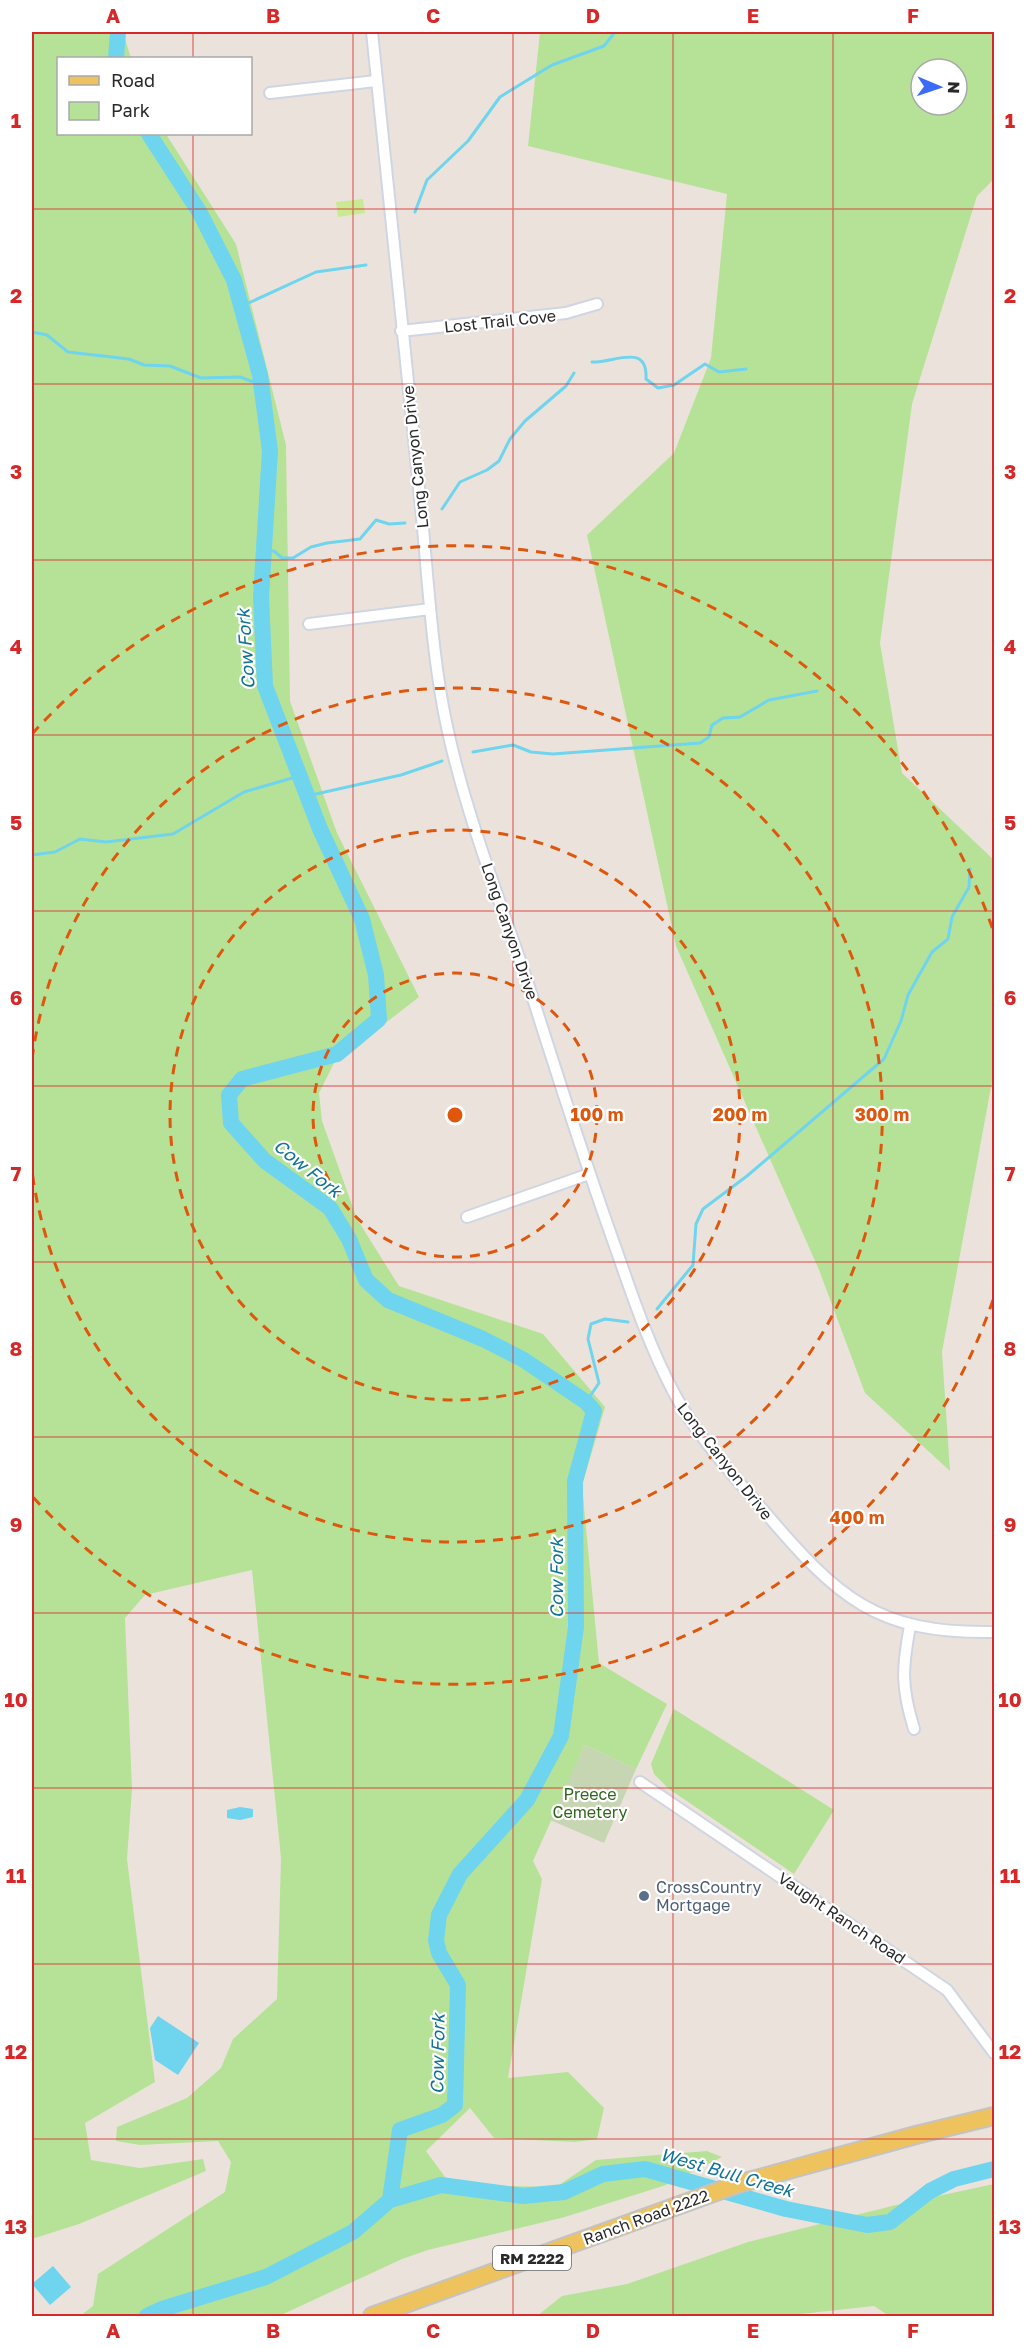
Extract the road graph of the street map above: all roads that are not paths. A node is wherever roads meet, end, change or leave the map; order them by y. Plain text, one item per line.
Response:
1 (372, 32) edge
2 (376, 81) junction
3 (270, 93) dead end
4 (597, 304) dead end
5 (401, 331) junction
6 (430, 609) junction
7 (309, 624) dead end
8 (589, 1174) junction
9 (467, 1217) dead end
10 (910, 1626) junction
11 (994, 1632) edge
12 (914, 1729) dead end
13 (640, 1782) dead end
14 (994, 2053) edge
15 (994, 2116) edge
16 (372, 2316) edge

1 - 2 street, Long Canyon Drive
2 - 3 street
2 - 5 street, Long Canyon Drive
4 - 5 street, Lost Trail Cove
5 - 6 street, Long Canyon Drive
6 - 7 street
6 - 8 street, Long Canyon Drive
8 - 9 street
8 - 10 street, Long Canyon Drive
10 - 11 street, Long Canyon Drive
10 - 12 street
13 - 14 street, Vaught Ranch Road
15 - 16 main road, Ranch Road 2222 / RM 2222

